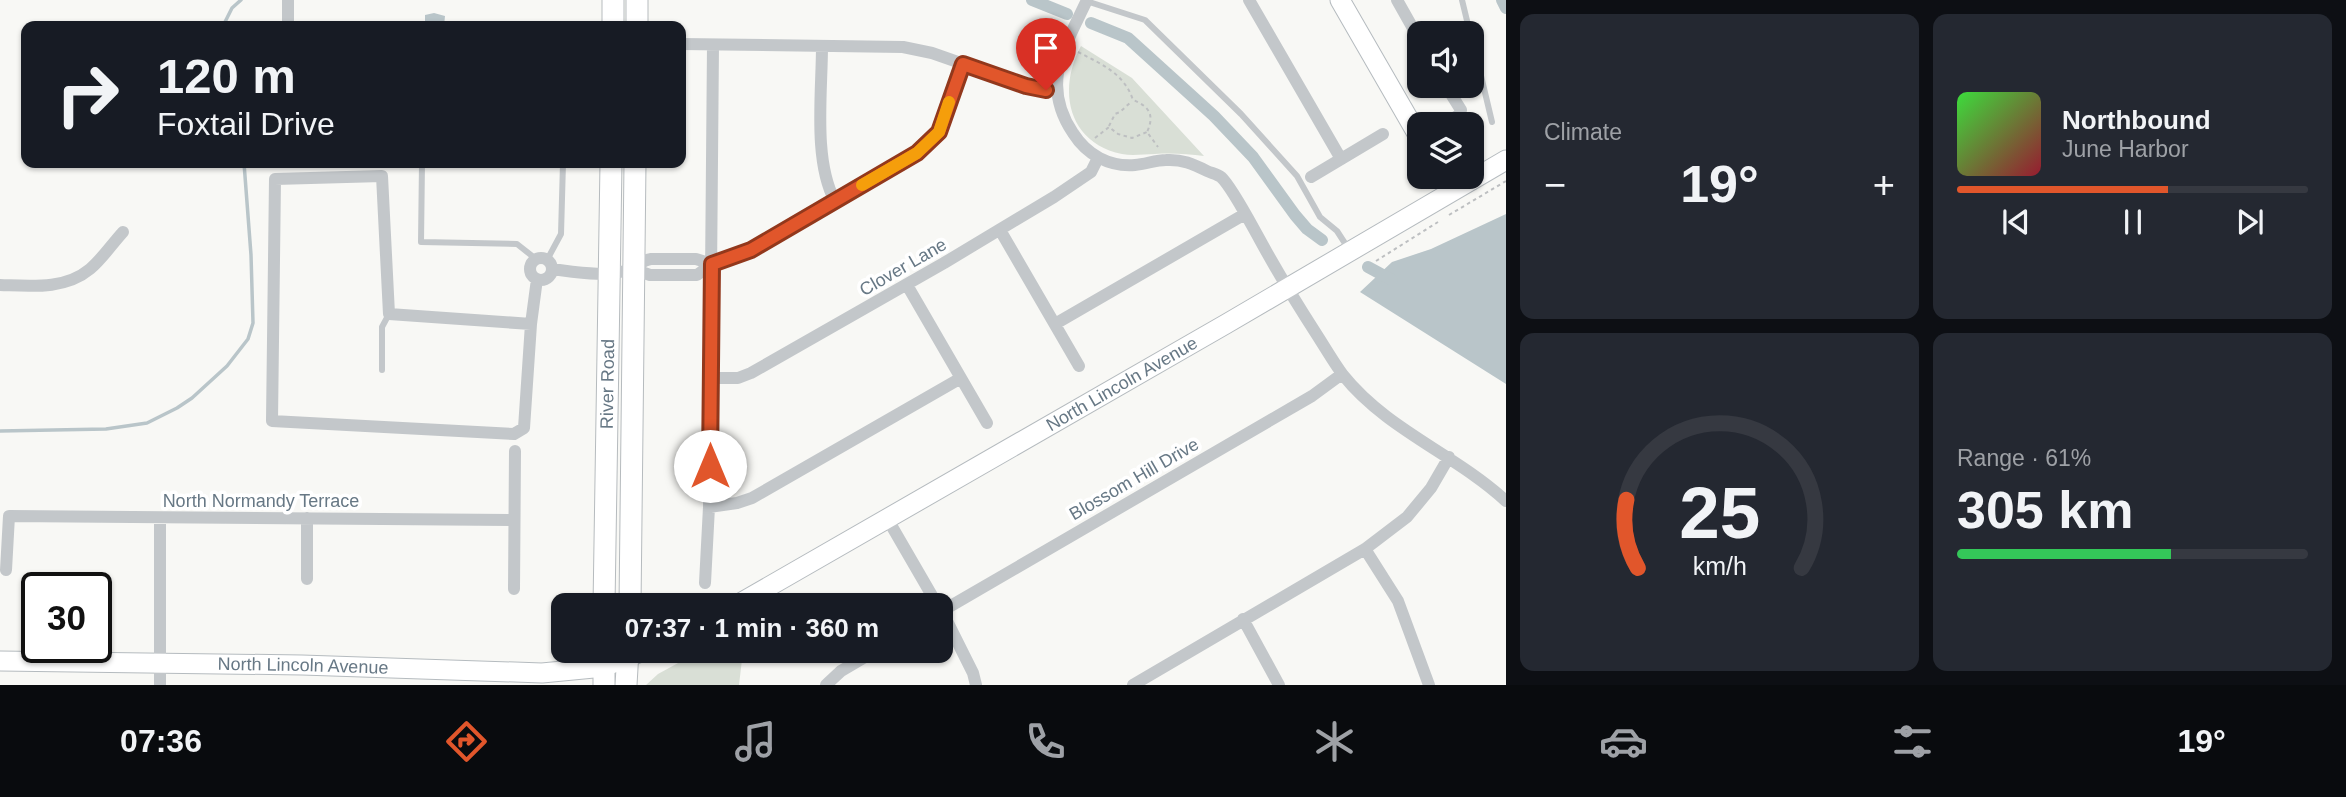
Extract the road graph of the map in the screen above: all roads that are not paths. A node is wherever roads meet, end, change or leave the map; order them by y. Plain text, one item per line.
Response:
1 (288, 0) edge
2 (613, 0) edge
3 (637, 0) edge
4 (1249, 0) edge
5 (1339, 0) edge
6 (1397, 0) edge
7 (1462, 0) edge
8 (1086, 1) edge
9 (288, 21) edge
10 (613, 21) edge
11 (637, 21) edge
12 (1409, 21) edge
13 (1467, 21) edge
14 (686, 44) edge
15 (713, 45) junction
16 (822, 46) junction
17 (963, 64) junction
18 (1484, 89) edge
19 (1056, 90) junction
20 (1454, 98) edge
21 (1461, 110) joint
22 (1458, 112) edge
23 (1407, 116) edge
24 (1492, 122) dead end
25 (1383, 134) dead end
26 (1098, 158) junction
27 (1341, 159) junction
28 (1506, 160) edge
29 (422, 168) edge
30 (563, 168) edge
31 (611, 168) edge
32 (635, 168) edge
33 (1484, 169) edge
34 (1311, 177) dead end
35 (1440, 189) edge
36 (835, 201) junction
37 (1245, 214) junction
38 (1000, 230) junction
39 (123, 232) dead end
40 (1349, 251) junction
41 (674, 259) junction
42 (545, 263) junction
43 (712, 264) junction
44 (633, 269) junction
45 (609, 273) junction
46 (673, 275) junction
47 (537, 279) junction
48 (0, 285) edge
49 (907, 285) junction
50 (1287, 288) junction
51 (389, 314) junction
52 (531, 324) junction
53 (1055, 324) junction
54 (1079, 366) dead end
55 (382, 370) dead end
56 (1342, 374) junction
57 (710, 378) junction
58 (961, 378) junction
59 (987, 423) dead end
60 (515, 451) dead end
61 (1448, 457) junction
62 (1506, 501) edge
63 (709, 507) junction
64 (307, 518) junction
65 (887, 518) junction
66 (160, 519) junction
67 (513, 520) junction
68 (1365, 549) junction
69 (6, 570) dead end
70 (307, 579) dead end
71 (705, 583) dead end
72 (514, 589) dead end
73 (604, 593) edge
74 (630, 593) edge
75 (757, 593) edge
76 (930, 593) edge
77 (953, 605) edge
78 (1244, 619) junction
79 (953, 633) edge
80 (0, 661) edge
81 (631, 663) edge
82 (854, 663) edge
83 (160, 664) junction
84 (604, 668) edge
85 (160, 685) edge
86 (626, 685) edge
87 (826, 685) edge
88 (976, 685) edge
89 (1133, 685) edge
90 (1279, 685) edge
91 (1429, 685) edge

1 - 9 street
2 - 10 main road
3 - 11 main road
4 - 27 street
5 - 23 main road
6 - 12 street
7 - 13 lane
8 - 19 street
8 - 40 lane
14 - 15 street
15 - 16 street
15 - 43 street
16 - 17 street
16 - 36 street
17 - 19 street
17 - 36 street
18 - 24 lane
19 - 26 street
20 - 21 street
21 - 22 lane
25 - 27 street
26 - 37 street
26 - 38 street, Clover Lane
27 - 34 street
28 - 33 main road, North Lincoln Avenue
29 - 42 lane
30 - 42 lane
31 - 45 main road, River Road
32 - 44 main road, River Road
35 - 40 main road, North Lincoln Avenue
36 - 43 street
37 - 50 street
37 - 53 street
38 - 49 street, Clover Lane
38 - 53 street
39 - 48 street
40 - 50 main road, North Lincoln Avenue
41 - 43 street
41 - 44 street
41 - 46 lane
42 - 45 street
42 - 47 street
42 - 47 street
43 - 46 street
43 - 57 street
44 - 45 street
44 - 46 street
44 - 74 main road, River Road
45 - 73 main road, River Road
47 - 52 street
49 - 57 street, Clover Lane
49 - 58 street
50 - 56 street
50 - 65 main road, North Lincoln Avenue
51 - 52 street
51 - 52 street
51 - 55 lane
53 - 54 street
56 - 61 street
56 - 77 street, Blossom Hill Drive
57 - 63 street
58 - 59 street
58 - 63 street
60 - 67 street
61 - 62 street
61 - 68 street
63 - 71 street
64 - 66 street, North Normandy Terrace
64 - 67 street, North Normandy Terrace
64 - 70 street
65 - 75 main road, North Lincoln Avenue
65 - 76 street
66 - 69 street, North Normandy Terrace
66 - 83 street
67 - 72 street
68 - 78 street
68 - 91 street
78 - 89 street
78 - 90 street
79 - 88 street
80 - 83 main road, North Lincoln Avenue
81 - 86 main road
82 - 87 street
83 - 84 main road, North Lincoln Avenue
83 - 85 street

